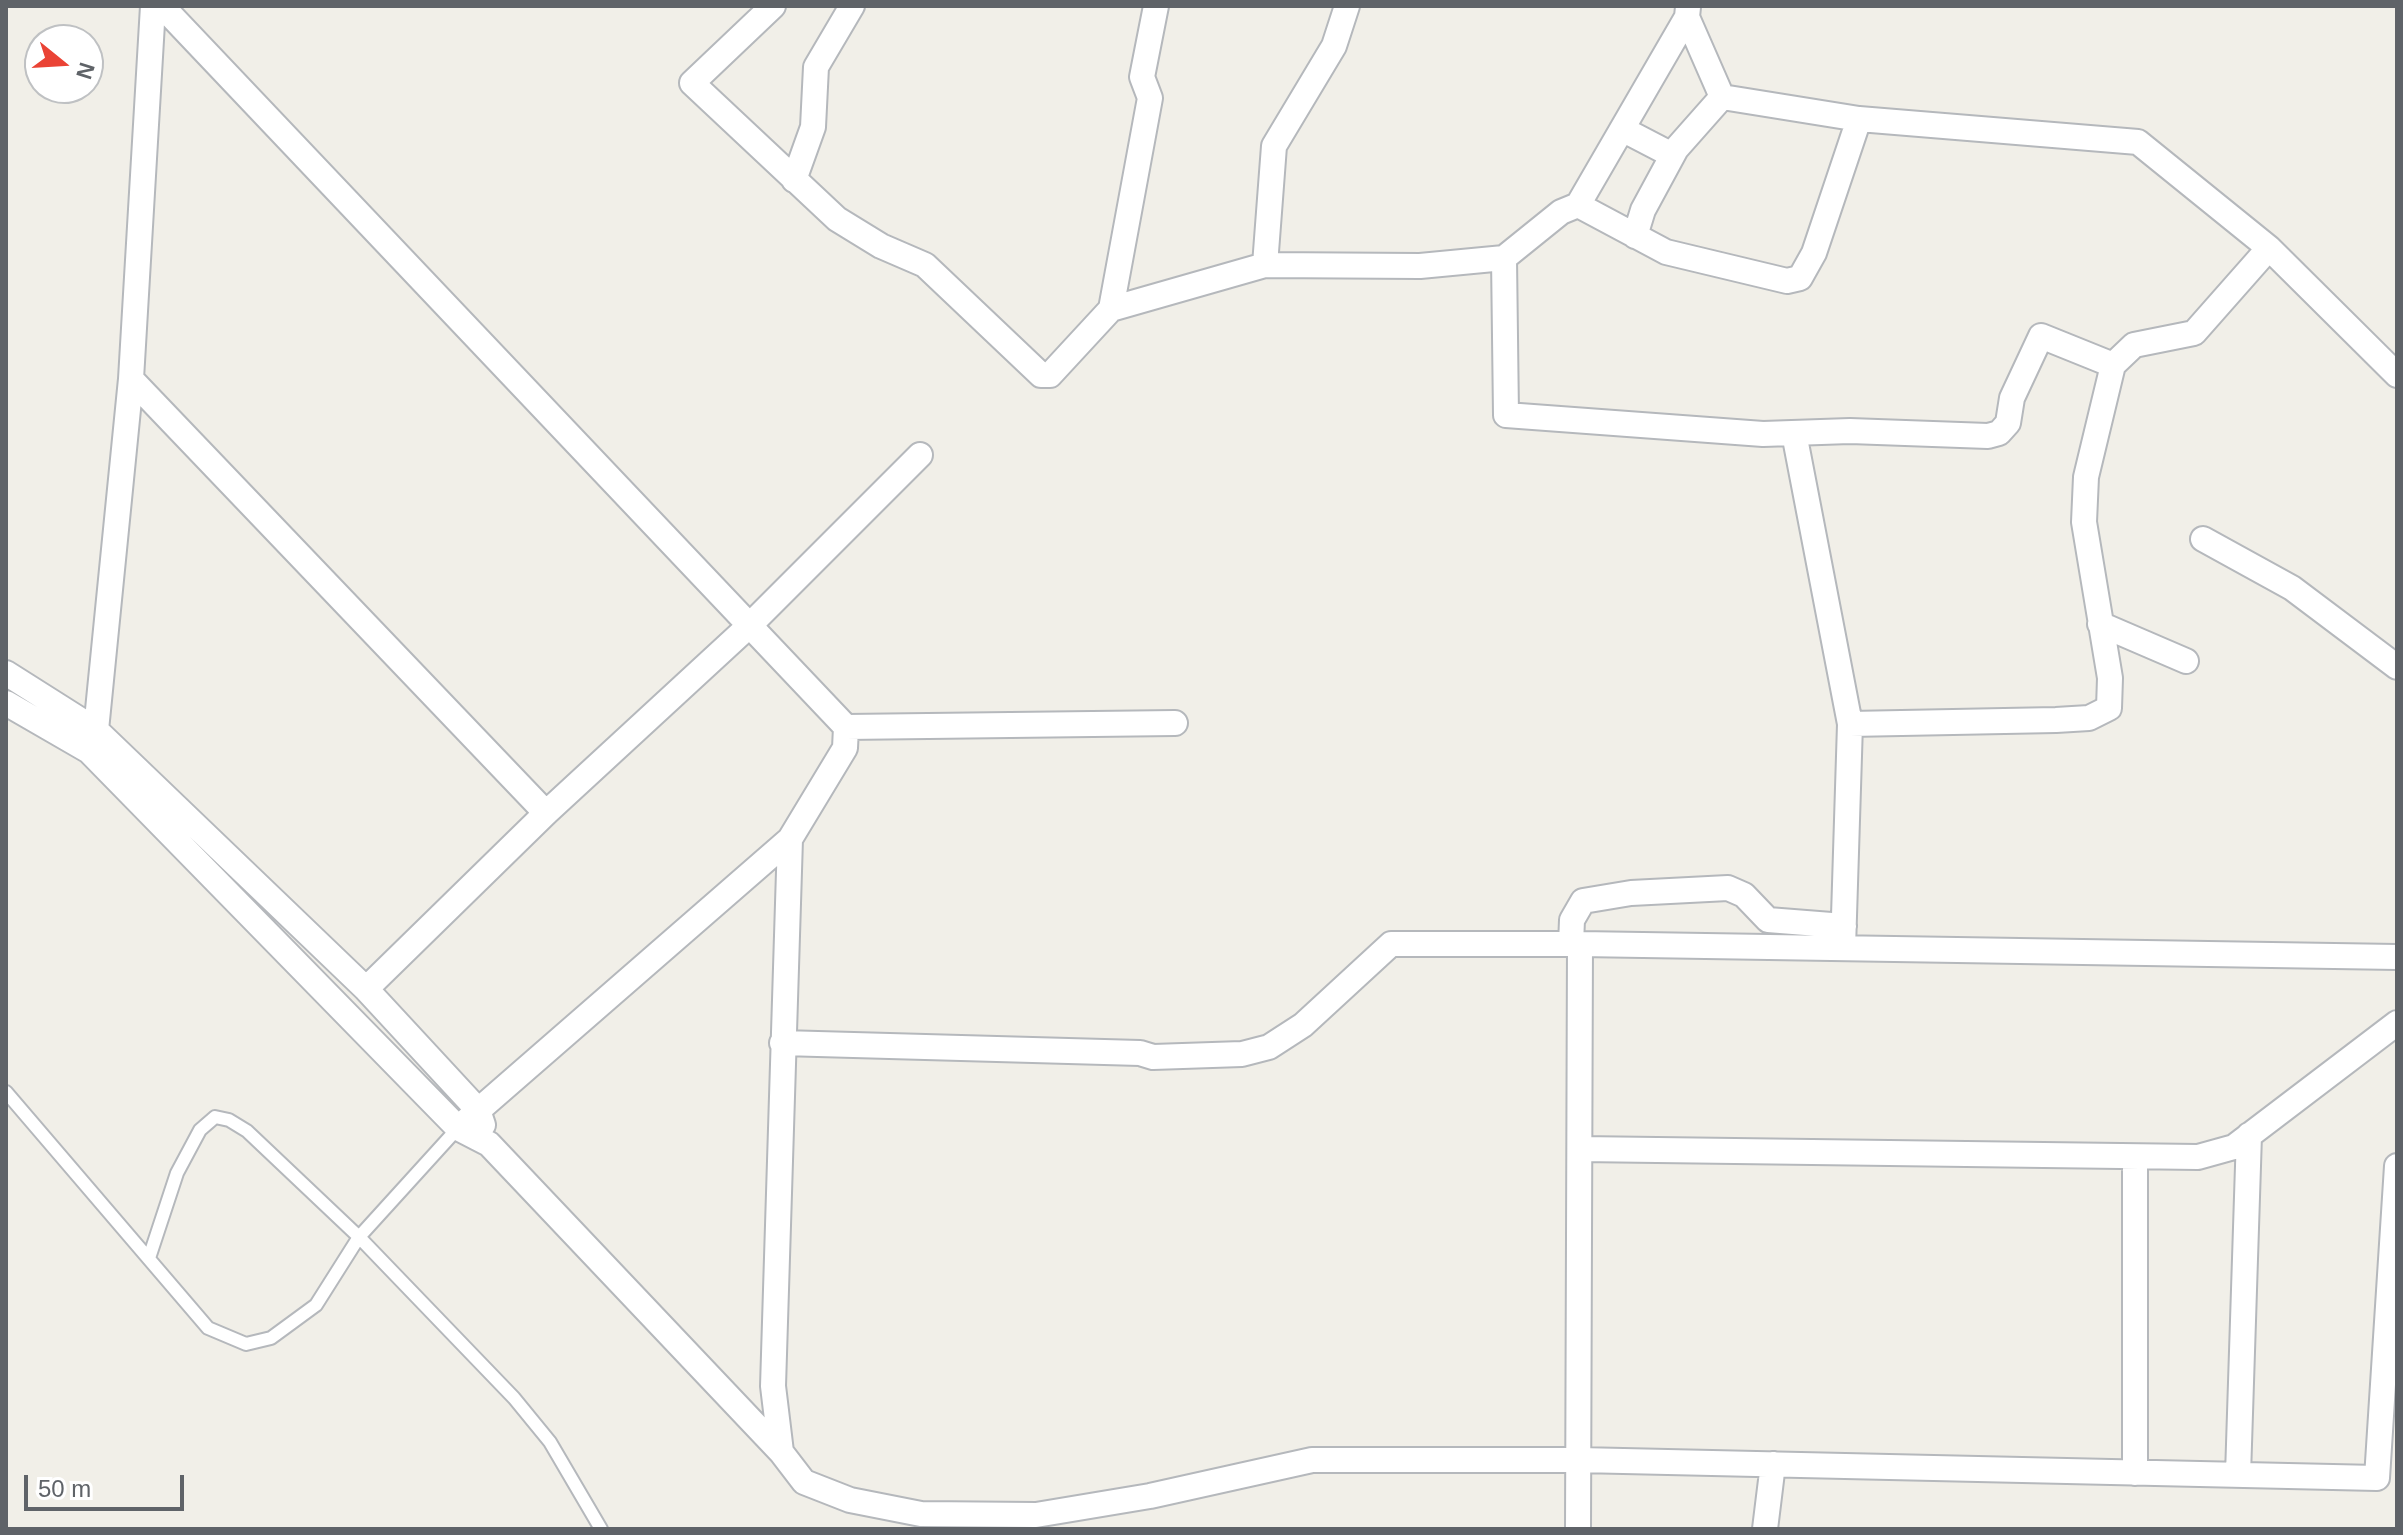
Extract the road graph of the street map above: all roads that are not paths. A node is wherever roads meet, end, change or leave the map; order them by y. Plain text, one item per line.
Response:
1 (153, 6) edge
2 (162, 6) edge
3 (773, 6) edge
4 (852, 6) edge
5 (1156, 6) edge
6 (1347, 6) edge
7 (1687, 11) edge
8 (1722, 97) junction
9 (1859, 119) junction
10 (1622, 129) junction
11 (1672, 155) junction
12 (794, 180) junction
13 (1578, 205) junction
14 (1635, 236) junction
15 (2269, 248) junction
16 (1504, 258) junction
17 (1265, 265) junction
18 (1111, 309) junction
19 (2113, 365) junction
20 (2397, 375) edge
21 (131, 379) junction
22 (1794, 433) junction
23 (920, 455) dead end
24 (2203, 539) dead end
25 (2100, 624) junction
26 (750, 625) junction
27 (2186, 661) dead end
28 (2397, 667) edge
29 (6, 673) edge
30 (6, 703) edge
31 (1175, 723) dead end
32 (1850, 724) junction
33 (846, 727) junction
34 (92, 740) junction
35 (546, 813) junction
36 (790, 839) junction
37 (1844, 937) junction
38 (1576, 944) junction
39 (2397, 957) edge
40 (366, 989) junction
41 (2397, 1023) edge
42 (782, 1043) junction
43 (6, 1092) edge
44 (478, 1110) junction
45 (458, 1128) junction
46 (2249, 1135) junction
47 (489, 1144) junction
48 (1580, 1149) junction
49 (2135, 1158) junction
50 (2397, 1166) edge
51 (359, 1237) junction
52 (149, 1258) junction
53 (781, 1452) junction
54 (1579, 1460) junction
55 (1773, 1464) junction
56 (2135, 1473) junction
57 (2238, 1475) junction
58 (601, 1529) edge
59 (1578, 1529) edge
60 (1765, 1529) edge

1 - 21 street
2 - 26 street
3 - 12 street
4 - 12 street
5 - 18 street
6 - 17 street
7 - 8 street
7 - 10 street
8 - 9 street
8 - 11 street
9 - 14 street
9 - 15 street
10 - 11 street
10 - 13 street
11 - 14 street
12 - 18 street
13 - 14 street
13 - 16 street
15 - 19 street
15 - 20 street
16 - 17 street
16 - 22 street
17 - 18 street
19 - 22 street
19 - 25 street
21 - 34 street
21 - 35 street
22 - 32 street
23 - 26 street
24 - 28 street
25 - 27 street
25 - 32 street
26 - 33 street
26 - 35 street
29 - 34 street
30 - 34 street
31 - 33 street
32 - 37 street
33 - 36 street
34 - 40 street
34 - 45 street
35 - 40 street
36 - 42 street
36 - 44 street
37 - 38 street
37 - 38 street
37 - 39 street
38 - 42 street
38 - 48 street
40 - 44 street
41 - 46 street
42 - 53 street
43 - 52 lane
44 - 45 street
44 - 47 street
45 - 47 street
45 - 51 lane
46 - 49 street
46 - 57 street
47 - 53 street
48 - 49 street
48 - 54 street
49 - 56 street
50 - 57 street
51 - 52 lane
51 - 52 lane
51 - 58 lane
53 - 54 street
54 - 55 street
54 - 59 street
55 - 56 street
55 - 60 street
56 - 57 street

